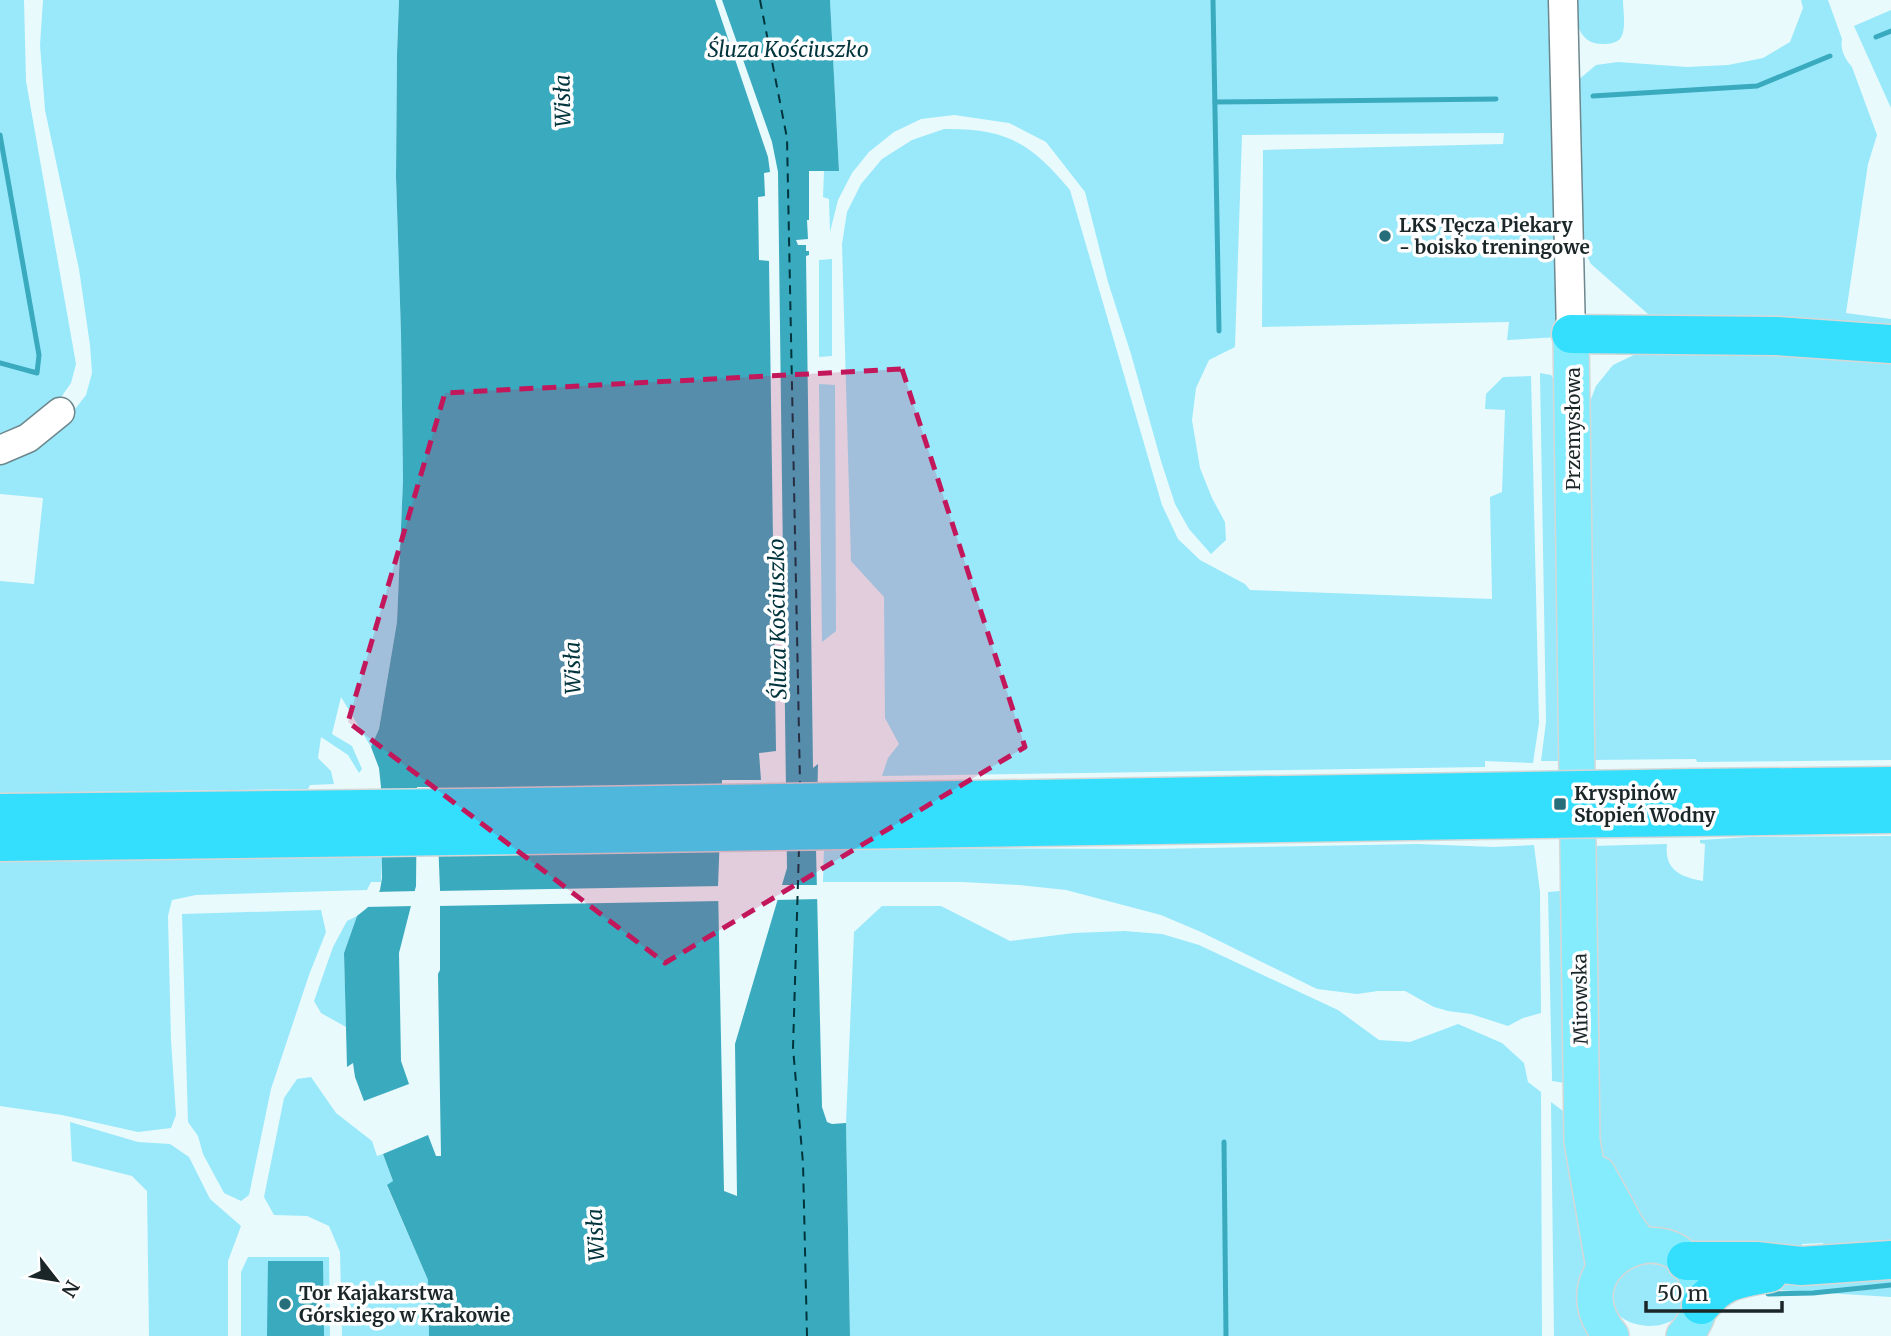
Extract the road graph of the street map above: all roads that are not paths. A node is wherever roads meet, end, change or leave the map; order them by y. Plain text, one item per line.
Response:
1 (1563, 0) edge
2 (1571, 334) junction
3 (1891, 344) edge
4 (60, 412) dead end
5 (0, 450) edge
6 (1891, 786) edge
7 (1693, 803) junction
8 (0, 813) edge
9 (1891, 814) edge
10 (314, 823) junction
11 (0, 842) edge
12 (1578, 857) joint
13 (1582, 1141) junction
14 (1641, 1245) junction
15 (1891, 1259) edge
16 (1686, 1261) junction
17 (1801, 1266) junction
18 (1604, 1268) junction
19 (1693, 1326) edge
20 (1605, 1333) edge

1 - 2 street, Przemysłowa
2 - 3 highway
2 - 12 main road, Przemysłowa
4 - 5 street
6 - 7 highway
7 - 9 highway
7 - 10 highway, bridge
8 - 10 highway
10 - 11 highway
12 - 13 main road, Mirowska
13 - 14 main road, Mirowska
13 - 18 main road, Mirowska
14 - 16 main road
14 - 18 main road
15 - 17 highway
16 - 17 highway
16 - 19 main road
17 - 19 highway
18 - 20 main road

